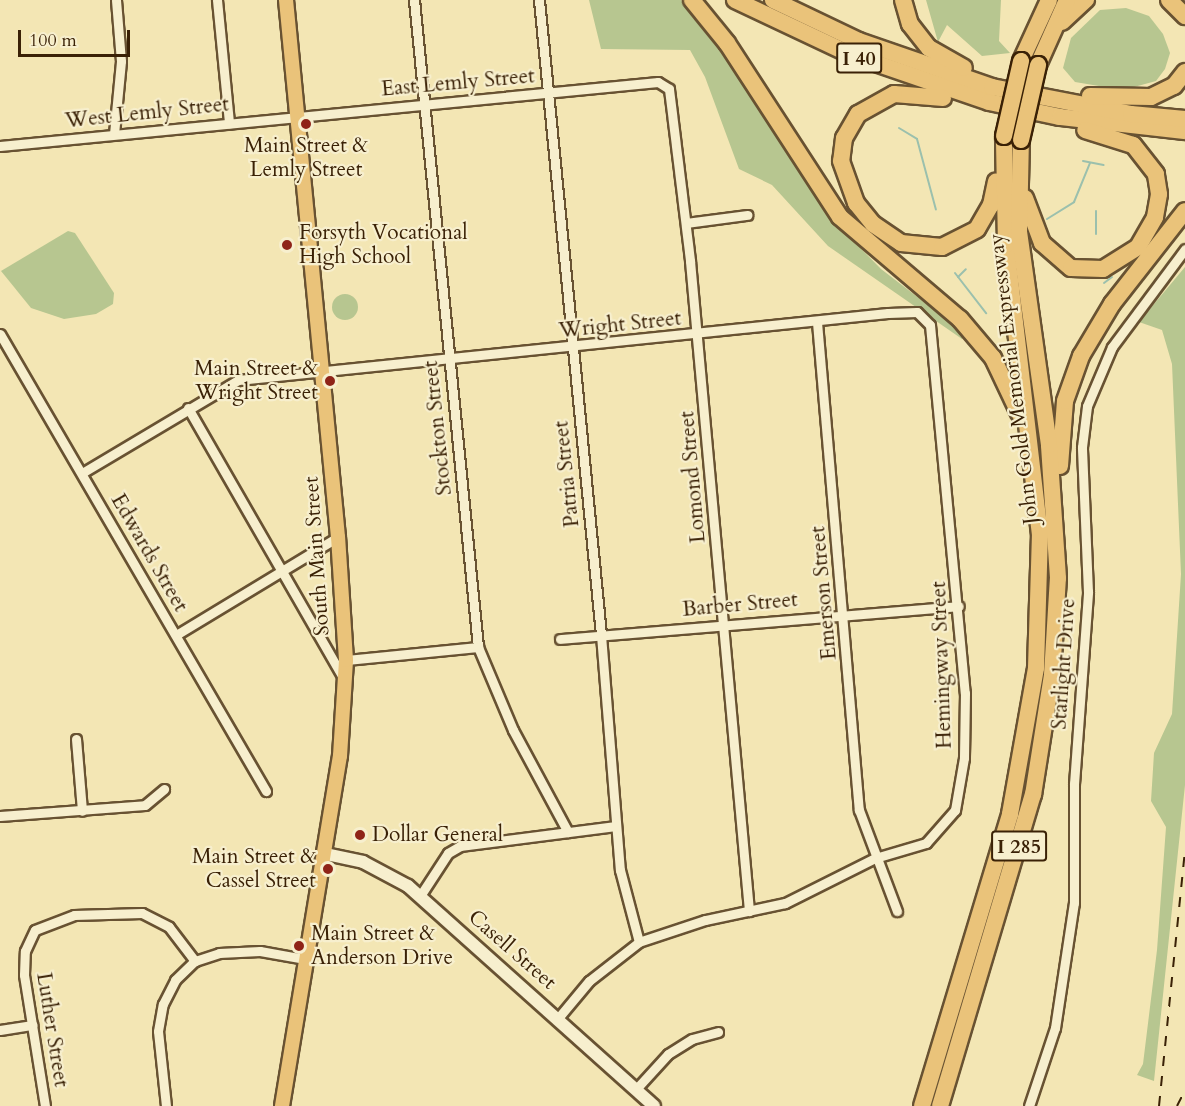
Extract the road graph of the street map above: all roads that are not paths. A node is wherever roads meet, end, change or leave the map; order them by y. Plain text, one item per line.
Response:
1 (116, 0) edge
2 (217, 0) edge
3 (286, 0) edge
4 (414, 0) edge
5 (539, 0) edge
6 (692, 0) edge
7 (735, 0) edge
8 (773, 0) edge
9 (903, 0) edge
10 (1038, 0) edge
11 (1049, 0) edge
12 (1067, 0) edge
13 (1086, 0) edge
14 (1169, 0) edge
15 (1185, 16) edge
16 (1051, 30) junction
17 (1029, 63) junction
18 (1185, 72) edge
19 (623, 87) joint
20 (548, 93) junction
21 (988, 94) junction
22 (1060, 100) junction
23 (424, 104) junction
24 (297, 117) junction
25 (1060, 117) junction
26 (1185, 119) edge
27 (229, 123) junction
28 (1185, 131) edge
29 (114, 134) junction
30 (0, 146) edge
31 (1011, 160) junction
32 (1185, 211) edge
33 (747, 215) dead end
34 (686, 223) junction
35 (1185, 249) edge
36 (921, 314) joint
37 (817, 322) junction
38 (0, 334) edge
39 (697, 335) junction
40 (572, 348) junction
41 (450, 360) junction
42 (322, 372) junction
43 (188, 408) junction
44 (82, 473) junction
45 (1035, 488) junction
46 (338, 537) junction
47 (284, 572) junction
48 (1058, 578) junction
49 (959, 606) junction
50 (844, 614) junction
51 (725, 624) junction
52 (176, 635) junction
53 (602, 635) junction
54 (560, 639) dead end
55 (478, 647) junction
56 (346, 660) junction
57 (345, 681) junction
58 (76, 739) dead end
59 (164, 789) dead end
60 (266, 791) dead end
61 (82, 811) junction
62 (0, 816) edge
63 (616, 826) junction
64 (568, 832) junction
65 (326, 854) junction
66 (875, 858) junction
67 (420, 896) junction
68 (749, 911) junction
69 (897, 911) dead end
70 (639, 942) junction
71 (305, 959) junction
72 (195, 961) junction
73 (559, 1017) junction
74 (33, 1025) junction
75 (0, 1030) edge
76 (718, 1032) dead end
77 (637, 1088) junction
78 (45, 1106) edge
79 (166, 1106) edge
80 (282, 1106) edge
81 (654, 1106) edge
82 (922, 1106) edge
83 (940, 1106) edge
84 (1029, 1106) edge

1 - 29 street
2 - 27 street
3 - 24 main road, South Main Street
4 - 23 street, Stockton Street
5 - 20 street, Patria Street
6 - 45 highway
7 - 21 highway, I 40
8 - 21 highway, I 40
9 - 21 highway
10 - 17 highway
11 - 17 highway, John Gold Memorial Expressway
12 - 16 highway, John Gold Memorial Expressway
13 - 16 highway
14 - 15 highway
16 - 17 highway, John Gold Memorial Expressway / I 285
17 - 31 highway, John Gold Memorial Expressway / I 285, bridge
17 - 31 highway, John Gold Memorial Expressway / I 285, bridge
18 - 22 highway
19 - 20 street, East Lemly Street
19 - 34 street, Lomond Street
20 - 23 street, East Lemly Street
20 - 40 street, Patria Street
21 - 22 highway, I 40
21 - 25 highway, I 40
21 - 31 highway
22 - 26 highway, I 40
23 - 24 street, East Lemly Street
23 - 41 street, Stockton Street
24 - 27 street, West Lemly Street
24 - 42 main road, South Main Street
25 - 28 highway, I 40
25 - 31 highway
27 - 29 street, West Lemly Street
29 - 30 street, West Lemly Street
31 - 45 highway, John Gold Memorial Expressway / I 285
31 - 48 highway, John Gold Memorial Expressway / I 285
32 - 48 highway
33 - 34 street
34 - 39 street, Lomond Street
35 - 84 street, Starlight Drive
36 - 37 street, Wright Street
36 - 49 street, Hemingway Street
37 - 39 street, Wright Street
37 - 50 street, Emerson Street
38 - 44 street, Edwards Street
39 - 40 street, Wright Street
39 - 51 street, Lomond Street
40 - 41 street, Wright Street
40 - 53 street, Patria Street
41 - 42 street, Wright Street
41 - 55 street, Stockton Street
42 - 43 street, Wright Street
42 - 46 main road, South Main Street
43 - 44 street, Wright Street
43 - 47 street
44 - 52 street, Edwards Street
45 - 82 highway, John Gold Memorial Expressway / I 285
46 - 47 street
46 - 56 main road, South Main Street
47 - 52 street
47 - 57 street
48 - 83 highway, John Gold Memorial Expressway / I 285
49 - 50 street, Barber Street
49 - 66 street, Hemingway Street
50 - 51 street, Barber Street
50 - 66 street, Emerson Street
51 - 53 street, Barber Street
51 - 68 street, Lomond Street
52 - 60 street, Edwards Street
53 - 54 street, Barber Street
53 - 63 street, Patria Street
55 - 56 street
55 - 64 street, Stockton Street
56 - 57 main road, South Main Street
57 - 65 main road, South Main Street
58 - 61 street
59 - 61 street
61 - 62 street
63 - 64 street
63 - 70 street, Patria Street
64 - 67 street
65 - 67 street, Casell Street
65 - 71 main road, South Main Street
66 - 68 street, Hemingway Street
66 - 69 street, Emerson Street
67 - 73 street, Casell Street
68 - 70 street, Hemingway Street
70 - 73 street, Hemingway Street
71 - 72 street
71 - 80 main road, South Main Street
72 - 74 street, Luther Street
72 - 79 street
73 - 77 street, Casell Street
74 - 75 street
74 - 78 street, Luther Street
76 - 77 street
77 - 81 street, Casell Street

